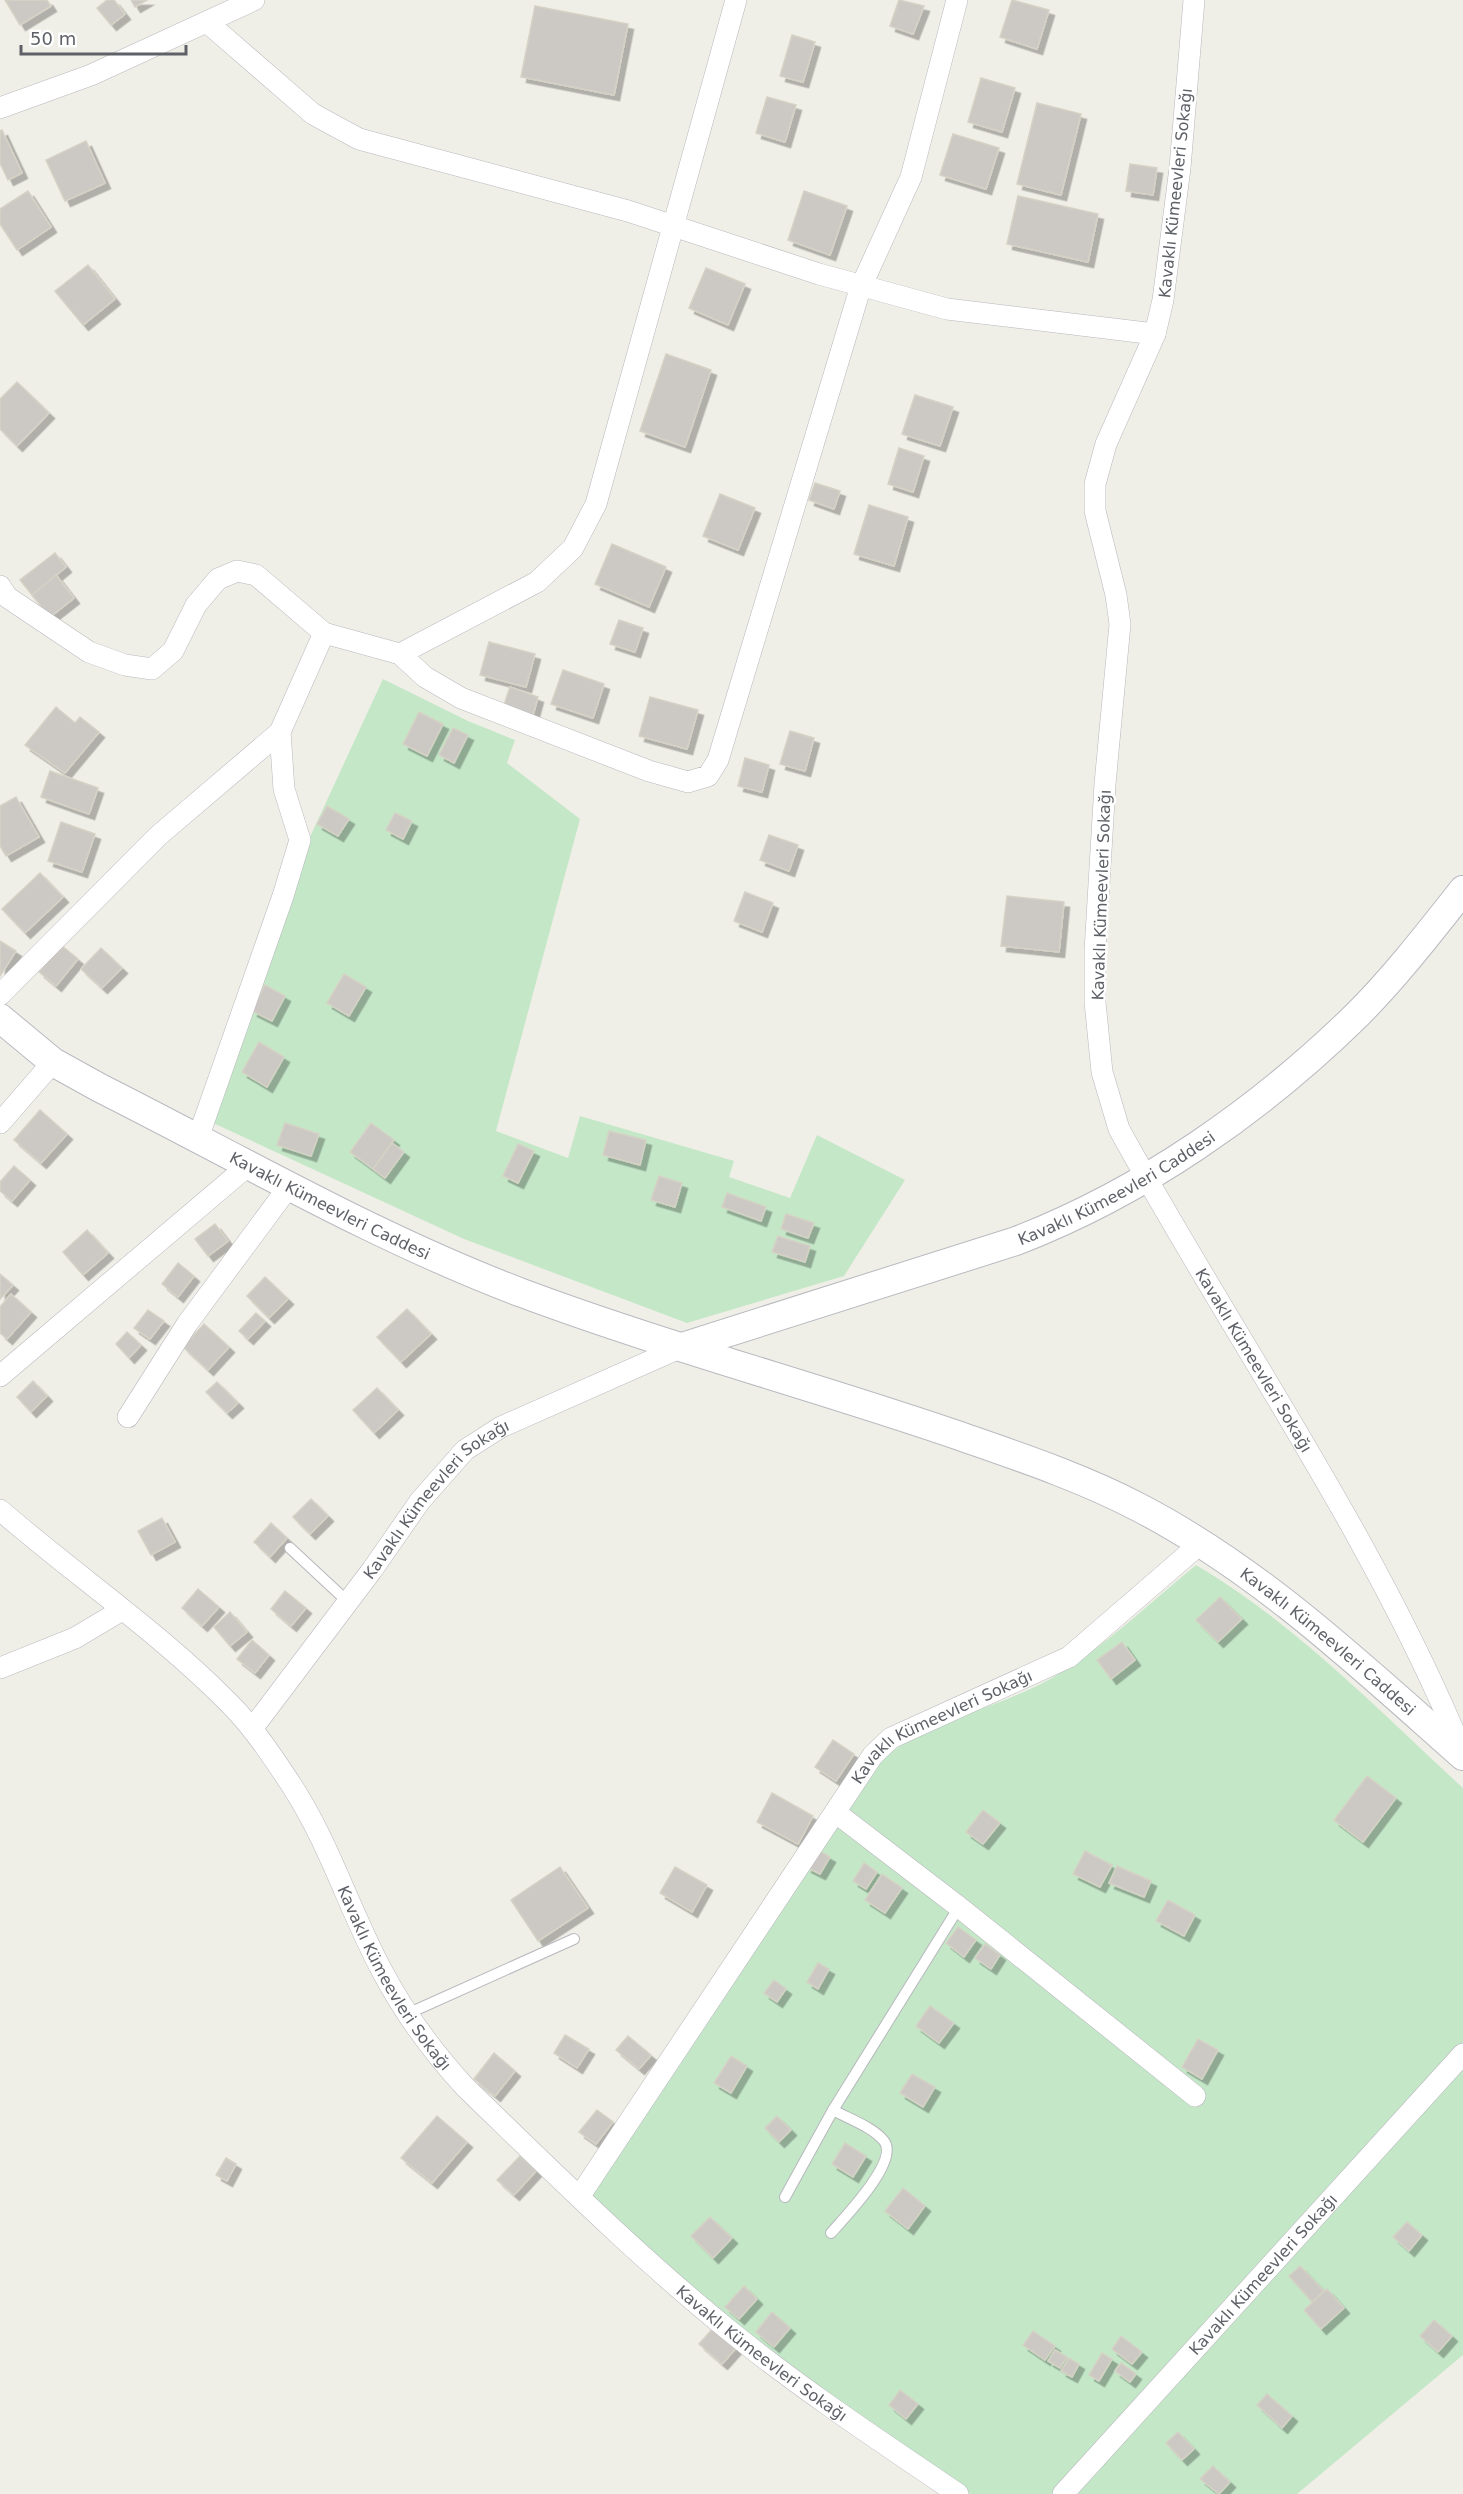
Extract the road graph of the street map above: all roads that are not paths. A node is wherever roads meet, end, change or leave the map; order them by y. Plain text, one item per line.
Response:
1 (254, 0) edge
2 (736, 0) edge
3 (957, 0) edge
4 (1194, 0) edge
5 (208, 23) junction
6 (0, 108) edge
7 (672, 225) junction
8 (861, 286) junction
9 (1155, 334) junction
10 (0, 586) edge
11 (324, 633) junction
12 (400, 654) junction
13 (280, 732) junction
14 (1463, 890) edge
15 (0, 995) edge
16 (0, 1018) edge
17 (53, 1062) junction
18 (0, 1123) edge
19 (198, 1138) junction
20 (250, 1164) junction
21 (1146, 1179) junction
22 (290, 1185) junction
23 (682, 1347) junction
24 (0, 1376) edge
25 (128, 1417) dead end
26 (0, 1510) edge
27 (1201, 1543) junction
28 (290, 1548) dead end
29 (348, 1602) junction
30 (122, 1610) junction
31 (0, 1668) edge
32 (252, 1729) junction
33 (1463, 1754) edge
34 (835, 1812) junction
35 (959, 1907) junction
36 (574, 1939) dead end
37 (407, 2014) junction
38 (1463, 2054) edge
39 (1195, 2096) dead end
40 (833, 2110) junction
41 (579, 2197) junction
42 (785, 2197) dead end
43 (831, 2233) dead end
44 (958, 2494) edge
45 (1063, 2494) edge

1 - 5 street
2 - 7 street
3 - 8 street
4 - 9 street, Kavaklı Kümeevleri Sokağı
5 - 6 street
5 - 7 street
7 - 8 street
7 - 12 street
8 - 9 street
8 - 12 street
9 - 21 street, Kavaklı Kümeevleri Sokağı
10 - 11 street
11 - 12 street
11 - 13 street
13 - 15 street
13 - 19 street
14 - 21 street, Kavaklı Kümeevleri Caddesi
16 - 17 street, Kavaklı Kümeevleri Caddesi
17 - 18 street
17 - 19 street, Kavaklı Kümeevleri Caddesi
19 - 20 street, Kavaklı Kümeevleri Caddesi
20 - 22 street, Kavaklı Kümeevleri Caddesi
20 - 24 street
21 - 23 street, Kavaklı Kümeevleri Caddesi
21 - 33 street, Kavaklı Kümeevleri Sokağı
22 - 23 street, Kavaklı Kümeevleri Caddesi
22 - 25 street
23 - 27 street, Kavaklı Kümeevleri Caddesi
23 - 29 street, Kavaklı Kümeevleri Sokağı
26 - 30 street, Kavaklı Kümeevleri Sokağı
27 - 33 street, Kavaklı Kümeevleri Caddesi
27 - 34 street, Kavaklı Kümeevleri Sokağı
28 - 29 lane
29 - 32 street, Kavaklı Kümeevleri Sokağı
30 - 31 street
30 - 32 street, Kavaklı Kümeevleri Sokağı
32 - 37 street, Kavaklı Kümeevleri Sokağı
34 - 35 street
34 - 41 street, Kavaklı Kümeevleri Sokağı
35 - 39 street
35 - 40 lane
36 - 37 lane
37 - 41 street, Kavaklı Kümeevleri Sokağı
38 - 45 street, Kavaklı Kümeevleri Sokağı
40 - 42 lane
40 - 43 lane
41 - 44 street, Kavaklı Kümeevleri Sokağı

